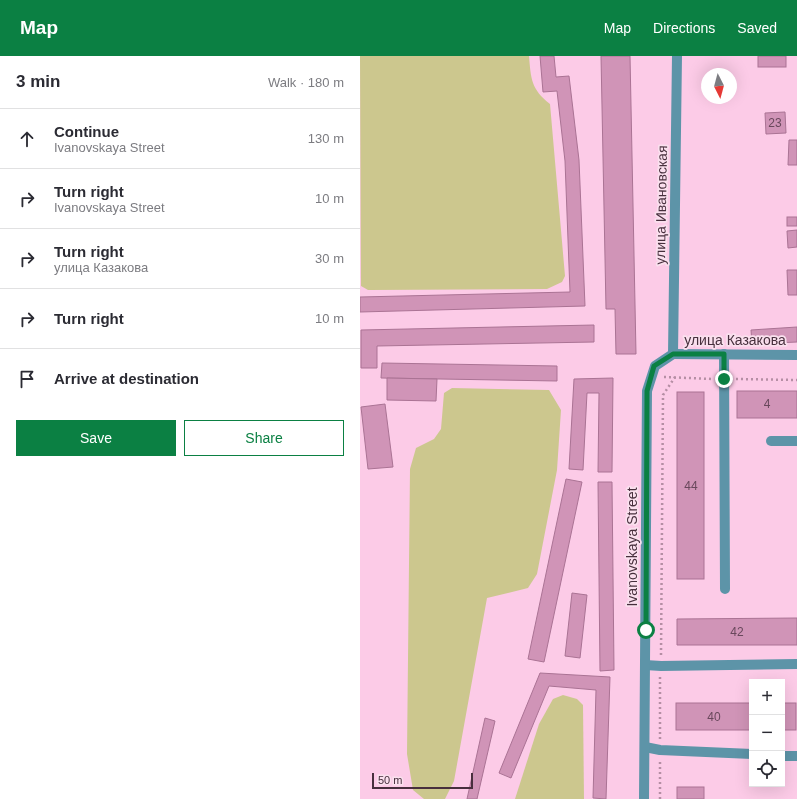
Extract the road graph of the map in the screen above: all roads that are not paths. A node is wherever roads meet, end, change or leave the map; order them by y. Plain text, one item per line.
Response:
1 (677, 56) edge
2 (673, 354) junction
3 (724, 354) junction
4 (797, 354) edge
5 (771, 441) dead end
6 (797, 441) edge
7 (725, 589) dead end
8 (797, 664) edge
9 (645, 665) junction
10 (645, 747) junction
11 (749, 754) edge
12 (785, 756) edge
13 (797, 756) edge
14 (644, 799) edge

1 - 2 street, улица Ивановская
2 - 3 street, улица Казакова
2 - 9 street, Ivanovskaya Street
3 - 4 street, улица Казакова
3 - 7 street
5 - 6 street
8 - 9 street
9 - 10 street, Ivanovskaya Street
10 - 11 street
10 - 14 street, Ivanovskaya Street
12 - 13 street

